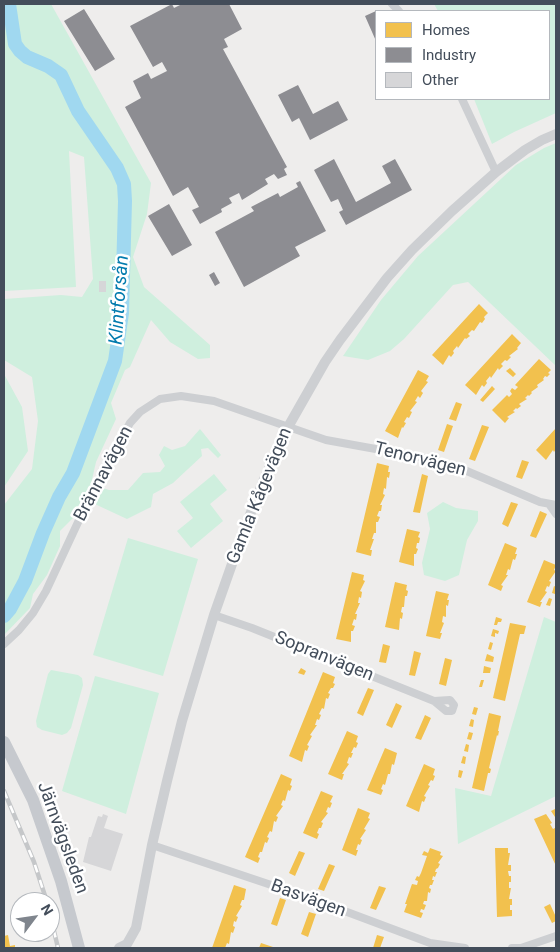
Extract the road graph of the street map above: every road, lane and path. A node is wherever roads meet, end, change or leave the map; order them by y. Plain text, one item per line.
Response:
1 (462, 100) edge
2 (556, 134) edge
3 (496, 172) junction
4 (288, 426) junction
5 (552, 504) edge
6 (556, 514) edge
7 (214, 615) junction
8 (4, 644) edge
9 (434, 701) dead end
10 (4, 742) edge
11 (152, 845) junction
12 (556, 936) edge
13 (126, 947) edge
14 (79, 948) edge
15 (464, 948) edge
16 (512, 948) edge

1 - 3 street
2 - 3 street, Gamla Kågevägen
3 - 4 street, Gamla Kågevägen
4 - 5 street, Tenorvägen
4 - 7 street, Gamla Kågevägen
4 - 8 street, Brännavägen
5 - 6 street, Tenorvägen
7 - 9 street, Sopranvägen
7 - 11 street, Gamla Kågevägen
10 - 14 main road, Järnvägsleden
11 - 13 street, Gamla Kågevägen
11 - 15 street, Basvägen
12 - 16 street

